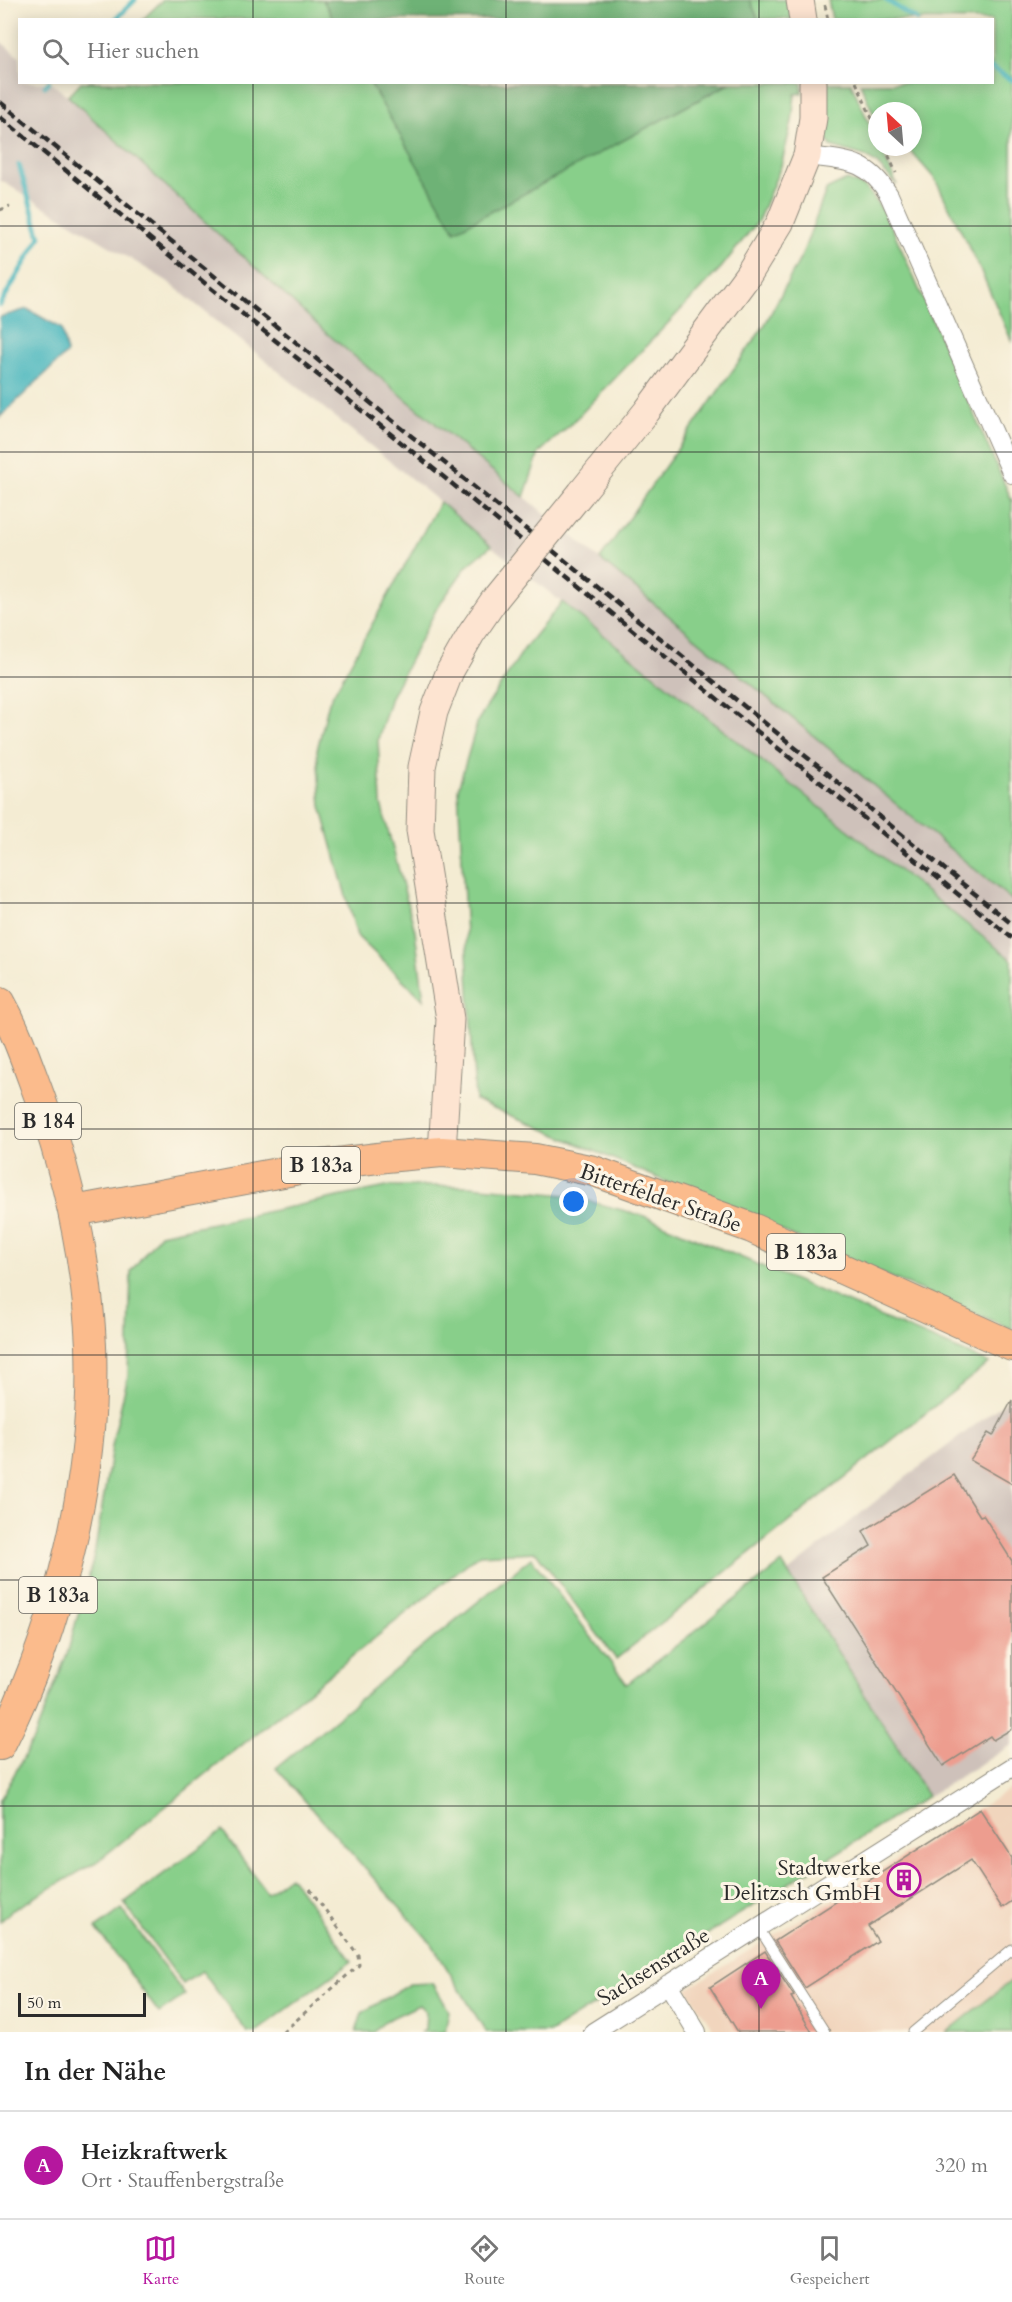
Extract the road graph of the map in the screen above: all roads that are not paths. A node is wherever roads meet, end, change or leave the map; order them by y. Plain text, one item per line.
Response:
1 (800, 0) edge
2 (804, 18) edge
3 (813, 84) edge
4 (807, 156) junction
5 (1012, 474) edge
6 (0, 1002) edge
7 (442, 1152) junction
8 (74, 1211) junction
9 (1012, 1346) edge
10 (0, 1745) edge
11 (1012, 1767) edge
12 (758, 1928) junction
13 (1012, 1948) edge
14 (668, 1984) junction
15 (593, 2032) edge
16 (697, 2032) edge
17 (825, 2032) edge
18 (913, 2032) edge

1 - 2 main road
3 - 4 main road
4 - 5 street
4 - 7 main road, bridge
6 - 8 main road, B 184
7 - 8 main road, Bitterfelder Straße / B 183a
7 - 9 main road, Bitterfelder Straße / B 183a
8 - 10 main road, B 183a
11 - 12 street, Sachsenstraße
12 - 14 street, Sachsenstraße
12 - 17 lane
13 - 18 lane
14 - 15 street, Sachsenstraße
14 - 16 street

